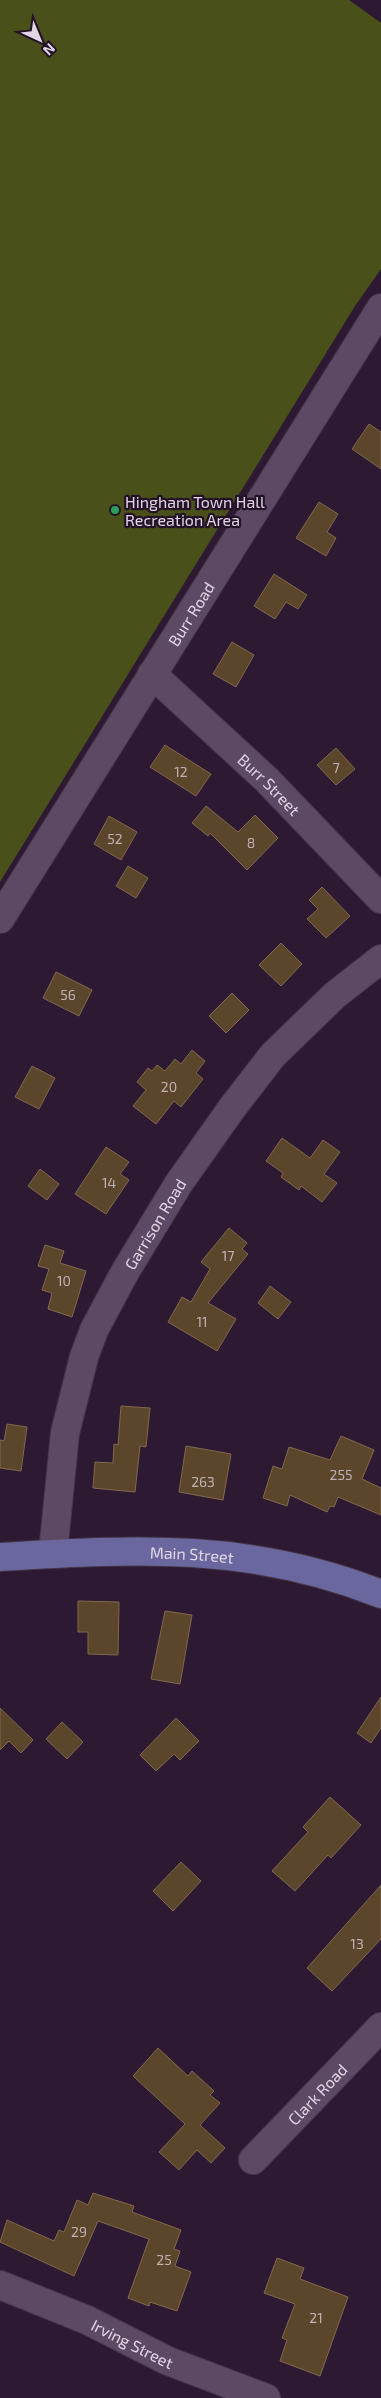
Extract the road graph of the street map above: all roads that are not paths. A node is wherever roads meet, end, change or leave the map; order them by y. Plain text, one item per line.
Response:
1 (381, 308) edge
2 (152, 674) junction
3 (381, 899) edge
4 (0, 919) edge
5 (381, 959) edge
6 (53, 1553) junction
7 (2, 1559) edge
8 (381, 1594) edge
9 (381, 2028) edge
10 (253, 2160) dead end
11 (0, 2285) edge
12 (266, 2398) edge

1 - 2 street, Burr Road
2 - 3 street, Burr Street
2 - 4 street, Burr Road
5 - 6 street, Garrison Road
6 - 7 main road, Main Street
6 - 8 main road, Main Street
9 - 10 street, Clark Road
11 - 12 street, Irving Street

